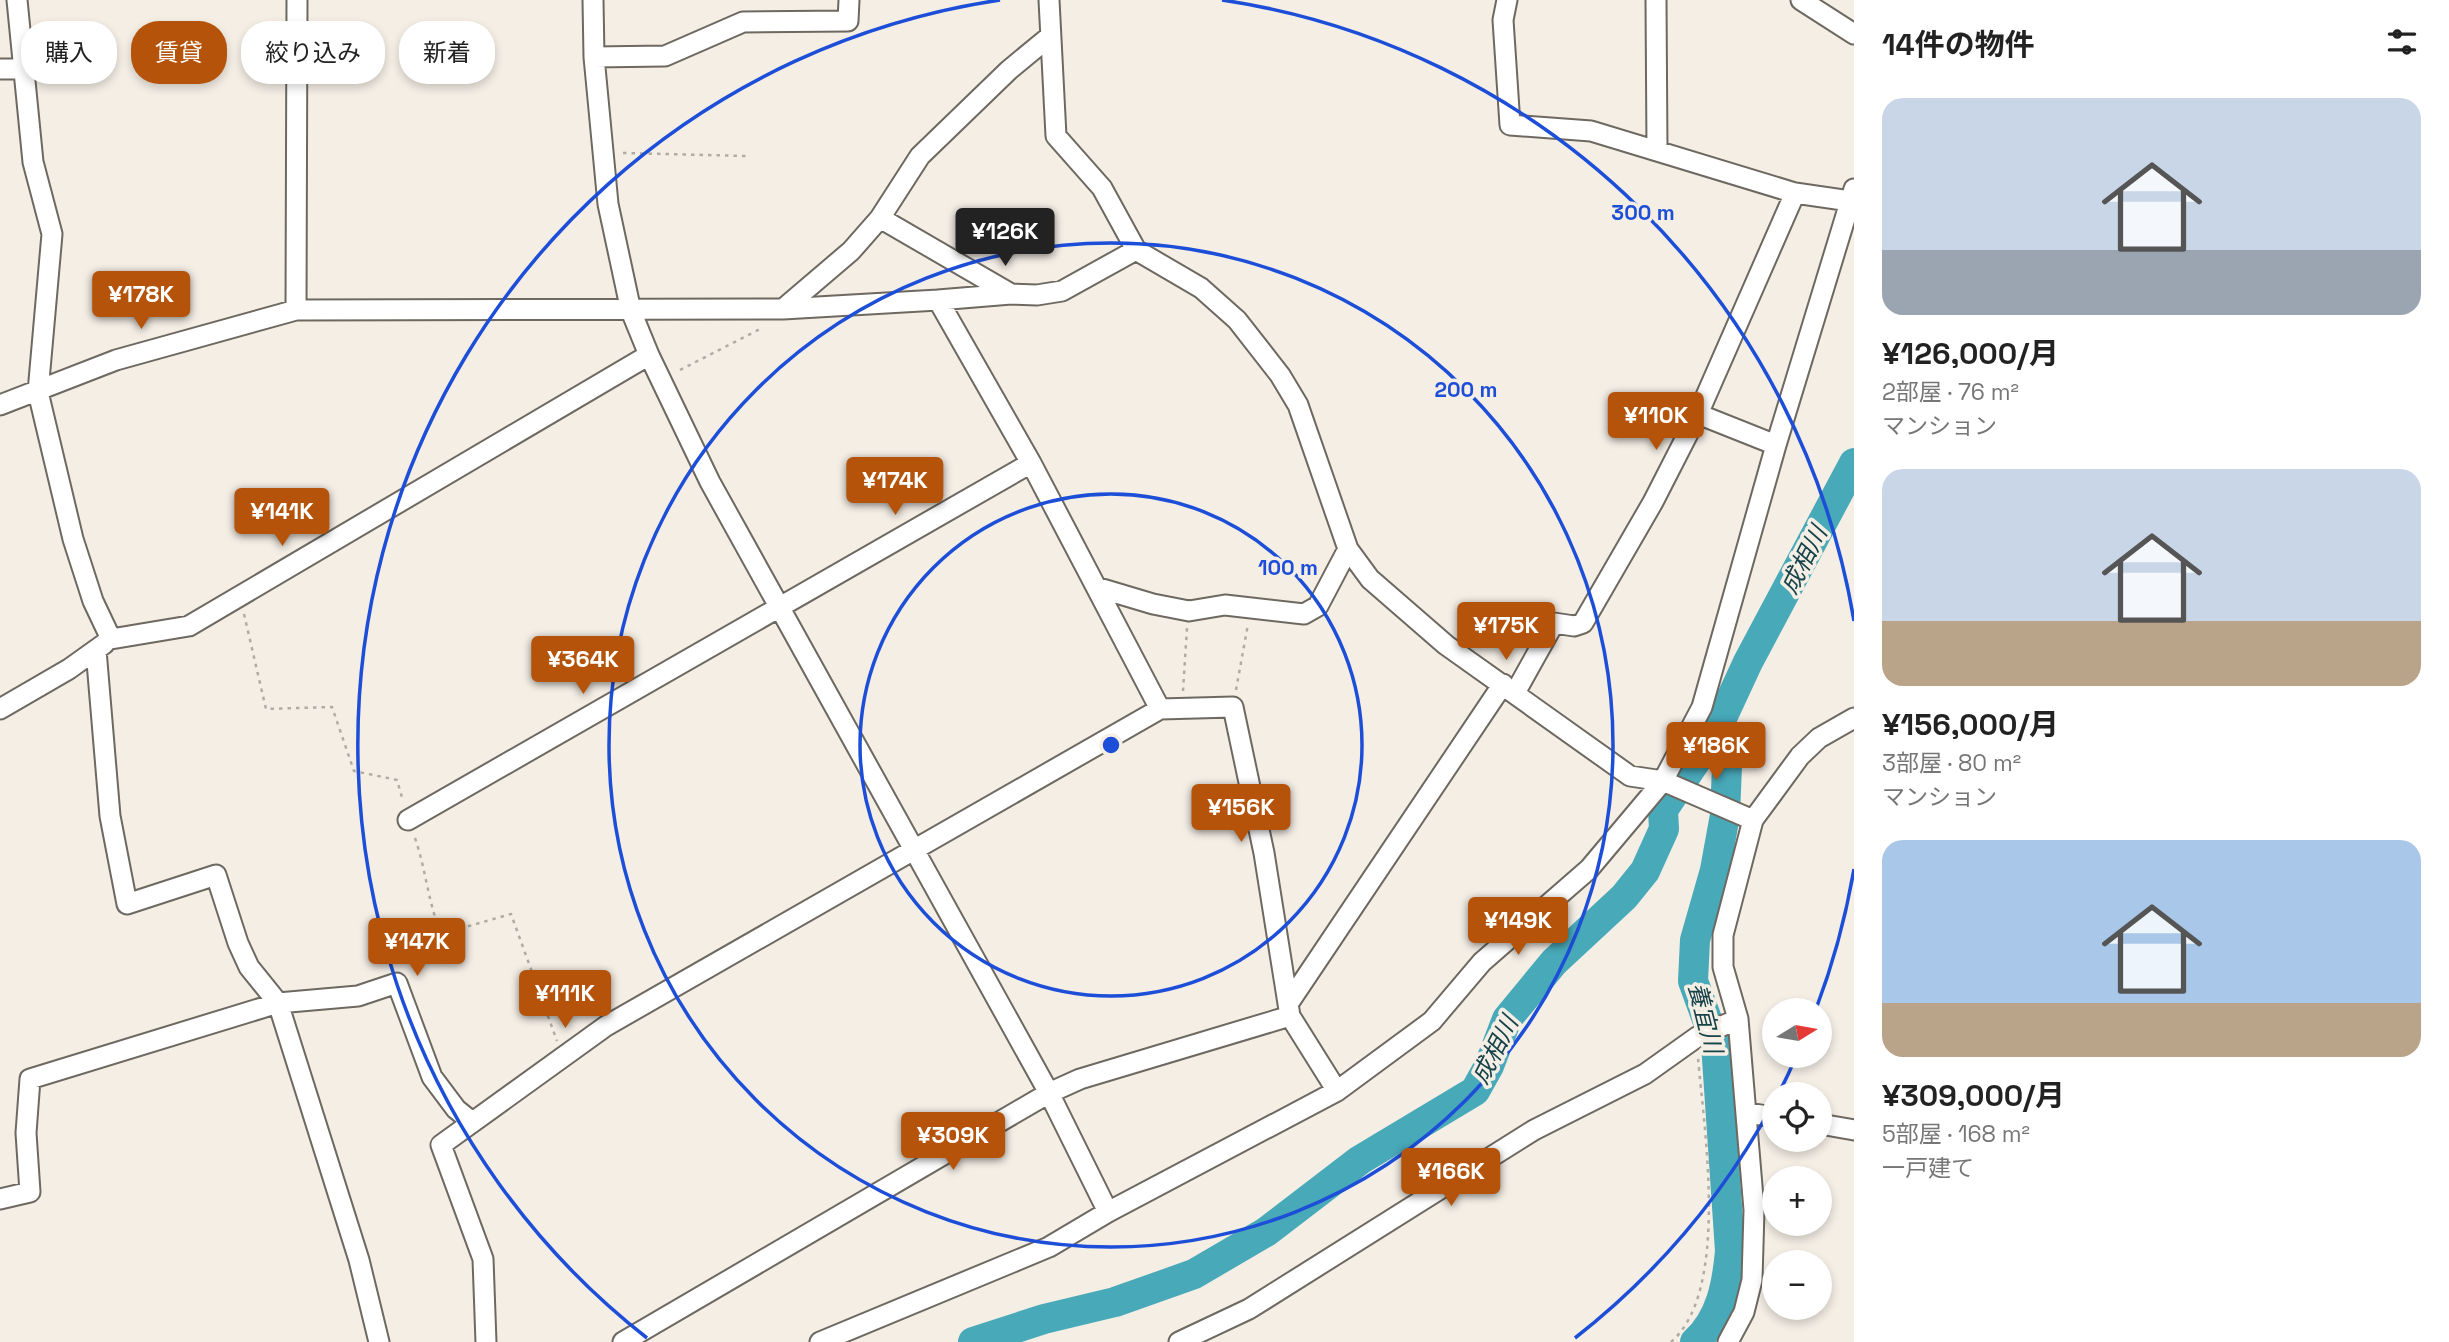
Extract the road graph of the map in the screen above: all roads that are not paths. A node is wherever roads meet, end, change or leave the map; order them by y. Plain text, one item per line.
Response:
1 (17, 0) edge
2 (297, 0) edge
3 (593, 0) edge
4 (849, 0) edge
5 (1049, 0) edge
6 (1507, 0) edge
7 (1656, 0) edge
8 (1801, 0) edge
9 (1854, 34) edge
10 (1049, 37) junction
11 (21, 55) edge
12 (594, 57) junction
13 (0, 69) edge
14 (21, 69) edge
15 (24, 84) edge
16 (1657, 150) junction
17 (1795, 193) junction
18 (1852, 195) edge
19 (880, 218) junction
20 (1136, 250) junction
21 (1011, 294) junction
22 (938, 300) junction
23 (783, 309) junction
24 (296, 310) junction
25 (631, 312) junction
26 (649, 355) junction
27 (38, 392) junction
28 (0, 405) edge
29 (1698, 414) junction
30 (1776, 445) junction
31 (1031, 463) junction
32 (1348, 550) junction
33 (1096, 587) junction
34 (778, 606) junction
35 (104, 644) junction
36 (1509, 689) junction
37 (0, 709) edge
38 (1160, 709) junction
39 (1854, 718) edge
40 (1662, 781) junction
41 (408, 820) dead end
42 (1753, 820) junction
43 (912, 849) junction
44 (278, 1003) junction
45 (1289, 1010) junction
46 (1738, 1019) junction
47 (1337, 1091) junction
48 (1048, 1093) junction
49 (1748, 1113) junction
50 (1762, 1115) edge
51 (472, 1122) junction
52 (1832, 1126) edge
53 (1854, 1130) edge
54 (0, 1199) edge
55 (1108, 1212) junction
56 (379, 1342) edge
57 (486, 1342) edge
58 (623, 1342) edge
59 (820, 1342) edge
60 (1179, 1342) edge
61 (1728, 1342) edge

1 - 11 street
2 - 24 street
3 - 12 street
4 - 12 street
5 - 10 street
6 - 16 street
7 - 16 street
8 - 9 street
10 - 19 street
10 - 20 street
12 - 25 street
13 - 14 street
15 - 27 street
16 - 17 street
17 - 18 street
17 - 29 street
18 - 30 street
19 - 21 street
19 - 23 street
20 - 21 street
20 - 32 street
21 - 22 street
22 - 23 street
22 - 31 street
23 - 25 street
24 - 25 street
24 - 27 street
25 - 26 street
26 - 34 street
26 - 35 street
27 - 28 street
27 - 35 street
29 - 30 street
29 - 36 street
30 - 40 street
31 - 33 street
31 - 34 street
32 - 33 street
32 - 36 street
33 - 38 street
34 - 41 street
34 - 43 street
35 - 37 street
35 - 44 street
36 - 40 street
36 - 45 street
38 - 43 street
38 - 45 street
39 - 42 street
40 - 42 street
40 - 47 street
42 - 46 street
43 - 48 street
43 - 51 street
44 - 51 street
44 - 54 street
44 - 56 street
45 - 47 street
45 - 48 street
46 - 49 street
46 - 60 street
47 - 55 street
48 - 55 street
48 - 58 street
49 - 50 street
49 - 61 street
51 - 57 street
52 - 53 street
55 - 59 street

